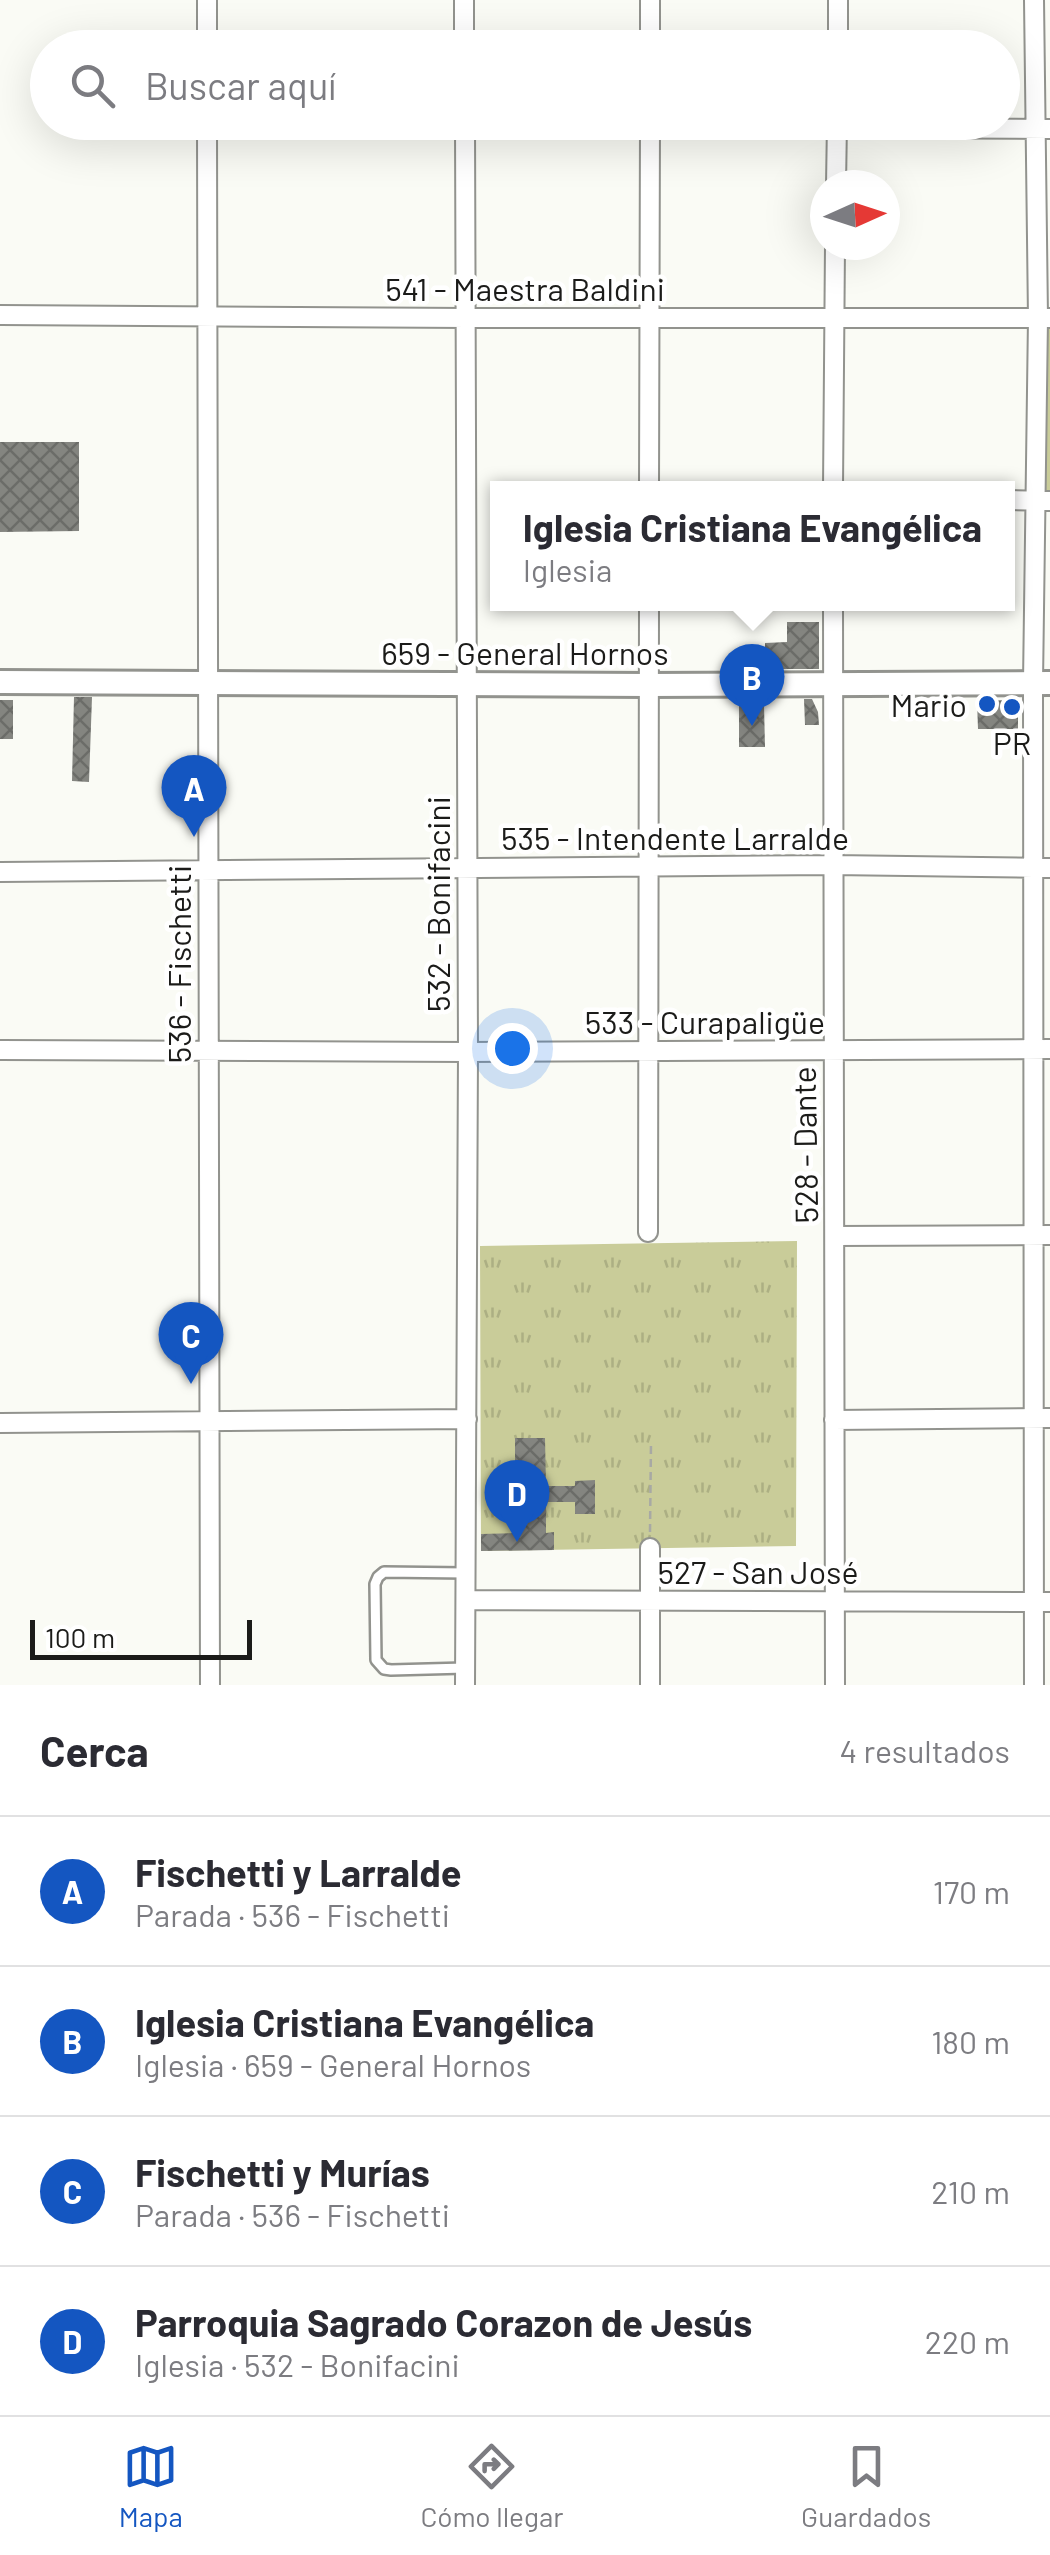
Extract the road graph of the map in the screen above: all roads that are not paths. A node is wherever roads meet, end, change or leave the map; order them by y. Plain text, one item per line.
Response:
1 (207, 0) edge
2 (464, 0) edge
3 (650, 0) edge
4 (838, 0) edge
5 (1034, 0) edge
6 (207, 30) edge
7 (464, 30) edge
8 (650, 30) edge
9 (838, 30) edge
10 (1043, 129) edge
11 (207, 140) edge
12 (465, 140) edge
13 (650, 140) edge
14 (837, 140) edge
15 (836, 170) edge
16 (835, 260) edge
17 (0, 316) edge
18 (206, 317) junction
19 (834, 317) junction
20 (467, 318) junction
21 (650, 318) junction
22 (1044, 318) edge
23 (649, 481) edge
24 (833, 481) edge
25 (1015, 500) edge
26 (1042, 500) edge
27 (648, 611) edge
28 (833, 611) edge
29 (0, 682) edge
30 (209, 682) junction
31 (466, 684) junction
32 (833, 684) junction
33 (1042, 684) edge
34 (648, 685) junction
35 (833, 865) junction
36 (647, 868) junction
37 (1042, 868) edge
38 (467, 869) junction
39 (0, 872) edge
40 (208, 872) junction
41 (1041, 1049) edge
42 (0, 1050) edge
43 (833, 1050) junction
44 (208, 1051) junction
45 (648, 1051) junction
46 (468, 1052) junction
47 (648, 1232) dead end
48 (1042, 1235) edge
49 (836, 1236) junction
50 (1041, 1418) edge
51 (466, 1419) junction
52 (210, 1420) junction
53 (834, 1420) junction
54 (0, 1423) edge
55 (650, 1548) road end
56 (466, 1572) junction
57 (466, 1600) junction
58 (650, 1600) junction
59 (834, 1601) junction
60 (1042, 1602) edge
61 (465, 1677) edge
62 (210, 1685) edge
63 (650, 1685) edge
64 (834, 1685) edge
65 (1034, 1685) edge

1 - 6 street
2 - 7 street
3 - 8 street
4 - 9 street
5 - 10 street
10 - 22 street
11 - 18 street, 536 - Fischetti
12 - 20 street, 532 - Bonifacini
13 - 21 street
14 - 15 street
16 - 19 street
17 - 18 street, 541 - Maestra Baldini
18 - 20 street, 541 - Maestra Baldini
18 - 30 street, 536 - Fischetti
19 - 21 street, 541 - Maestra Baldini
19 - 22 street, 541 - Maestra Baldini
19 - 24 street
20 - 21 street, 541 - Maestra Baldini
20 - 31 street, 532 - Bonifacini
21 - 23 street
22 - 26 street
25 - 26 street
26 - 33 street
27 - 34 street
28 - 32 street, 528 - Dante
29 - 30 street, 659 - General Hornos
30 - 31 street, 659 - General Hornos
30 - 40 street, 536 - Fischetti
31 - 34 street, 659 - General Hornos
31 - 38 street, 532 - Bonifacini
32 - 33 street, 659 - General Hornos
32 - 34 street, 659 - General Hornos
32 - 35 street, 528 - Dante
33 - 37 street
34 - 36 street
35 - 36 street, 535 - Intendente Larralde
35 - 37 street, 535 - Intendente Larralde
35 - 43 street, 528 - Dante
36 - 38 street, 535 - Intendente Larralde
36 - 45 street
37 - 41 street
38 - 40 street, 535 - Intendente Larralde
38 - 46 street, 532 - Bonifacini
39 - 40 street, 535 - Intendente Larralde
40 - 44 street, 536 - Fischetti
41 - 43 street, 533 - Curapaligüe
41 - 48 street
42 - 44 street, 533 - Curapaligüe
43 - 45 street, 533 - Curapaligüe
43 - 49 street, 528 - Dante
44 - 46 street, 533 - Curapaligüe
44 - 52 street, 536 - Fischetti
45 - 46 street, 533 - Curapaligüe
45 - 47 street
46 - 51 street, 532 - Bonifacini
48 - 49 street
48 - 50 street
49 - 53 street, 528 - Dante
50 - 53 street
50 - 60 street
51 - 52 street
51 - 56 street, 532 - Bonifacini
52 - 54 street
52 - 62 street, 536 - Fischetti
53 - 59 street, 528 - Dante
55 - 58 street
56 - 57 street, 532 - Bonifacini
56 - 61 lane
57 - 58 street, 527 - San José
57 - 61 street, 532 - Bonifacini
58 - 59 street, 527 - San José
58 - 63 street
59 - 60 street, 527 - San José
59 - 64 street, 528 - Dante
60 - 65 street

